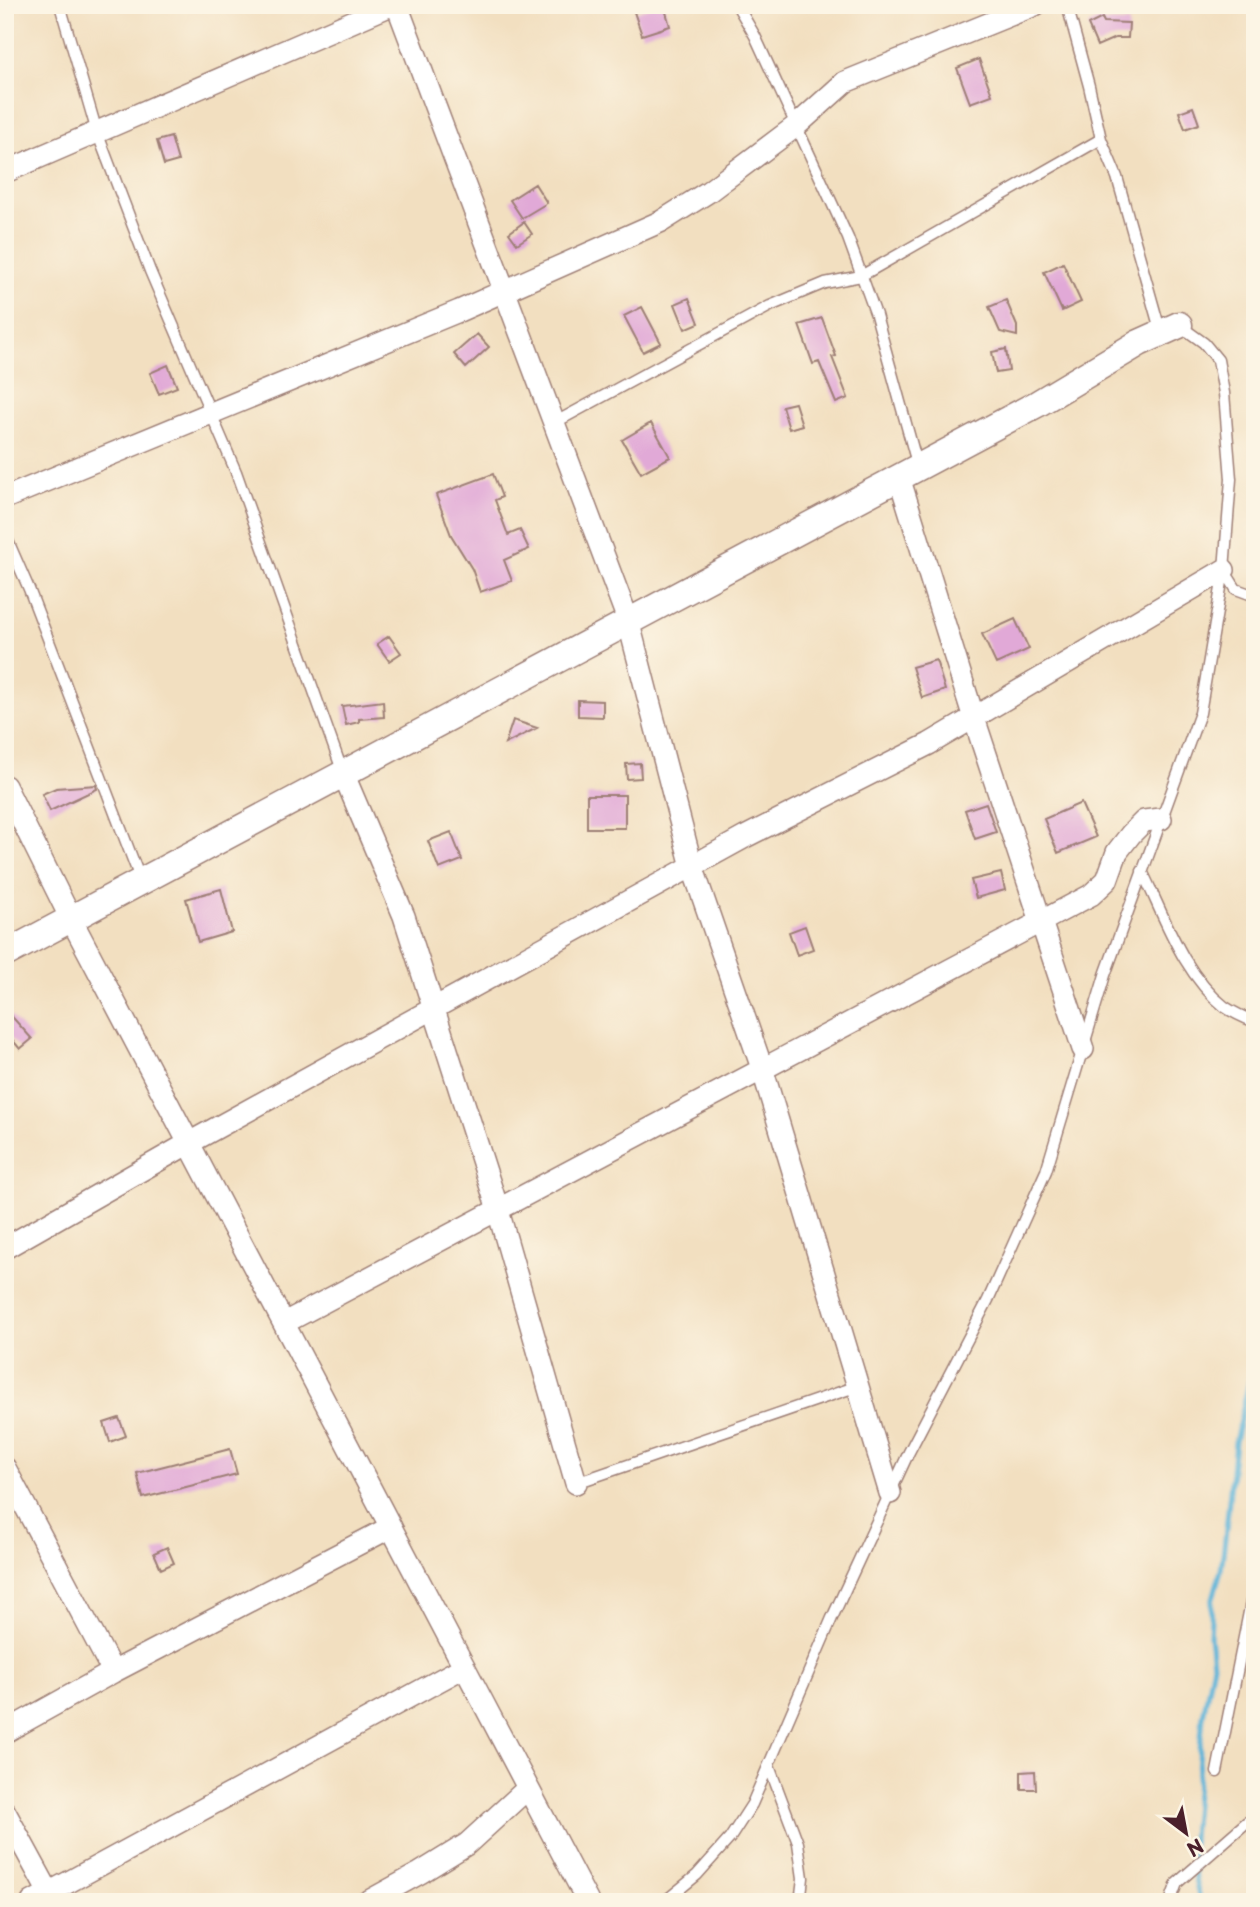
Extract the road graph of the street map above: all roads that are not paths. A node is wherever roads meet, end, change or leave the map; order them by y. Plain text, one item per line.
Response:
1 (60, 5) edge
2 (391, 5) edge
3 (397, 5) edge
4 (737, 5) edge
5 (1035, 5) edge
6 (1066, 5) edge
7 (796, 126) junction
8 (97, 132) junction
9 (1101, 139) junction
10 (5, 172) edge
11 (861, 276) junction
12 (504, 291) junction
13 (1170, 329) junction
14 (211, 413) junction
15 (554, 423) junction
16 (908, 472) junction
17 (5, 498) edge
18 (5, 534) edge
19 (1224, 570) junction
20 (1255, 596) edge
21 (628, 620) junction
22 (974, 717) junction
23 (342, 774) junction
24 (5, 786) edge
25 (1161, 819) junction
26 (692, 867) junction
27 (1142, 872) junction
28 (141, 881) junction
29 (71, 919) junction
30 (1040, 922) junction
31 (5, 954) edge
32 (434, 1008) junction
33 (1255, 1022) edge
34 (1083, 1049) junction
35 (762, 1070) junction
36 (189, 1143) junction
37 (497, 1210) junction
38 (5, 1248) edge
39 (284, 1323) junction
40 (858, 1386) junction
41 (5, 1468) edge
42 (576, 1483) joint
43 (890, 1493) junction
44 (391, 1527) junction
45 (1255, 1582) edge
46 (464, 1667) junction
47 (113, 1672) junction
48 (5, 1732) edge
49 (769, 1766) junction
50 (1217, 1772) dead end
51 (528, 1788) junction
52 (5, 1812) edge
53 (1255, 1822) edge
54 (45, 1899) edge
55 (367, 1902) edge
56 (588, 1902) edge
57 (664, 1902) edge
58 (800, 1902) edge
59 (1170, 1902) edge

1 - 8 lane
2 - 8 street
3 - 12 street
4 - 7 lane
5 - 7 street
6 - 9 lane
7 - 11 lane
7 - 12 street
8 - 10 street
8 - 14 lane
9 - 11 lane
9 - 13 lane
11 - 15 lane
11 - 16 lane
12 - 14 street
12 - 15 street
13 - 16 street
13 - 19 lane
14 - 17 street
14 - 23 lane
15 - 21 street
16 - 21 street
16 - 22 street
18 - 28 lane
19 - 20 lane
19 - 22 street
19 - 25 lane
21 - 23 street
21 - 26 street
22 - 26 street
22 - 30 street
23 - 28 street
23 - 32 street
24 - 29 street
25 - 27 lane
25 - 30 street
26 - 32 street
26 - 35 street
27 - 33 lane
27 - 34 lane
28 - 29 street
29 - 31 street
29 - 36 street
30 - 34 street
30 - 35 street
32 - 36 street
32 - 37 street
34 - 43 lane
35 - 37 street
35 - 40 street
36 - 38 street
36 - 39 street
37 - 39 street
37 - 42 street
39 - 44 street
40 - 42 lane
40 - 43 street
41 - 47 street
43 - 49 lane
44 - 46 street
44 - 47 street
45 - 50 lane
46 - 51 street
46 - 54 street
47 - 48 street
49 - 57 lane
49 - 58 lane
51 - 55 street
51 - 56 street
52 - 54 street
53 - 59 lane

